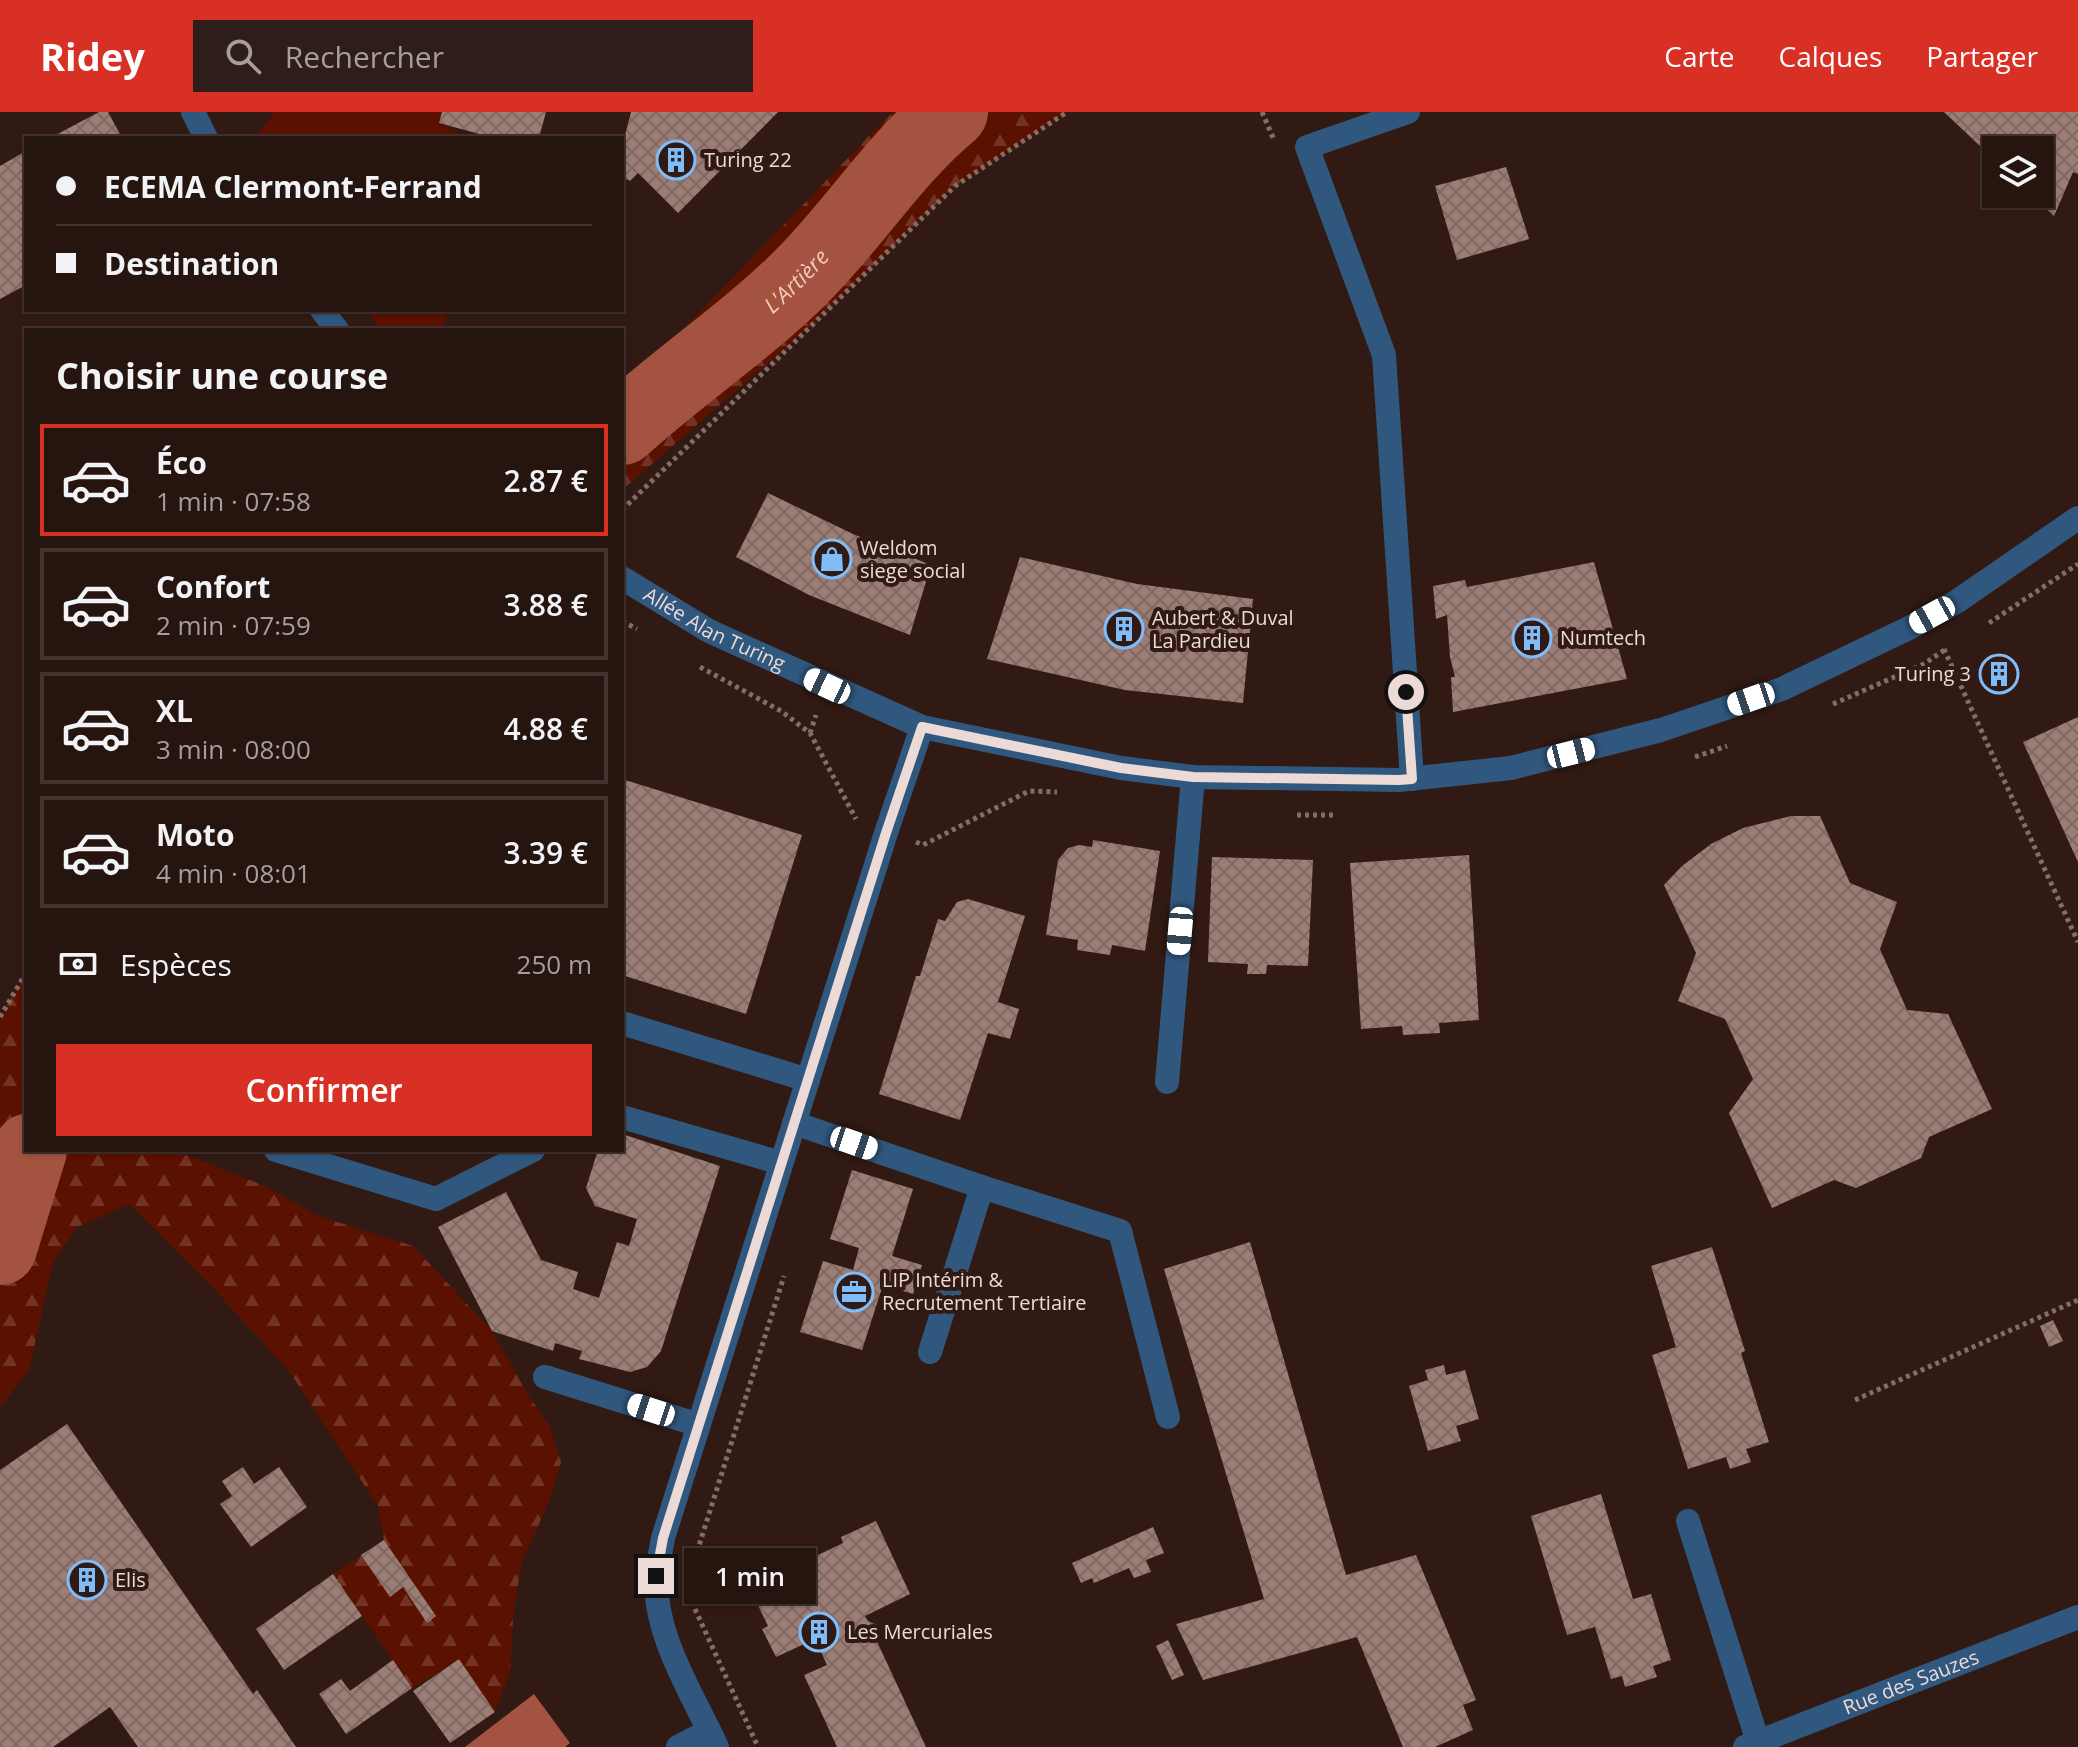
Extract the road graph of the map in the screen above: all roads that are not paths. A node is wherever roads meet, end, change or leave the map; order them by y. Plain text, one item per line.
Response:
1 (193, 112) edge
2 (1408, 112) edge
3 (205, 136) edge
4 (2078, 518) edge
5 (624, 579) edge
6 (922, 727) junction
7 (1193, 777) junction
8 (1412, 779) junction
9 (624, 1024) edge
10 (808, 1080) junction
11 (1167, 1082) dead end
12 (624, 1118) edge
13 (794, 1123) junction
14 (283, 1152) edge
15 (529, 1152) edge
16 (781, 1163) junction
17 (982, 1187) junction
18 (930, 1352) dead end
19 (545, 1377) dead end
20 (1168, 1417) dead end
21 (699, 1425) junction
22 (1688, 1521) dead end
23 (2078, 1617) edge
24 (713, 1739) edge
25 (1752, 1744) edge
26 (678, 1747) edge

1 - 3 street
2 - 8 street
4 - 8 street, Allée Alan Turing
5 - 6 street, Allée Alan Turing
6 - 7 street, Allée Alan Turing
6 - 10 street
7 - 8 street, Allée Alan Turing
7 - 11 street
9 - 10 street
10 - 13 street
12 - 16 street
13 - 16 street
13 - 17 street
14 - 15 street
16 - 21 street
17 - 18 street
17 - 20 street
19 - 21 street
21 - 24 street
22 - 25 street
23 - 25 street, Rue des Sauzes
24 - 26 street

